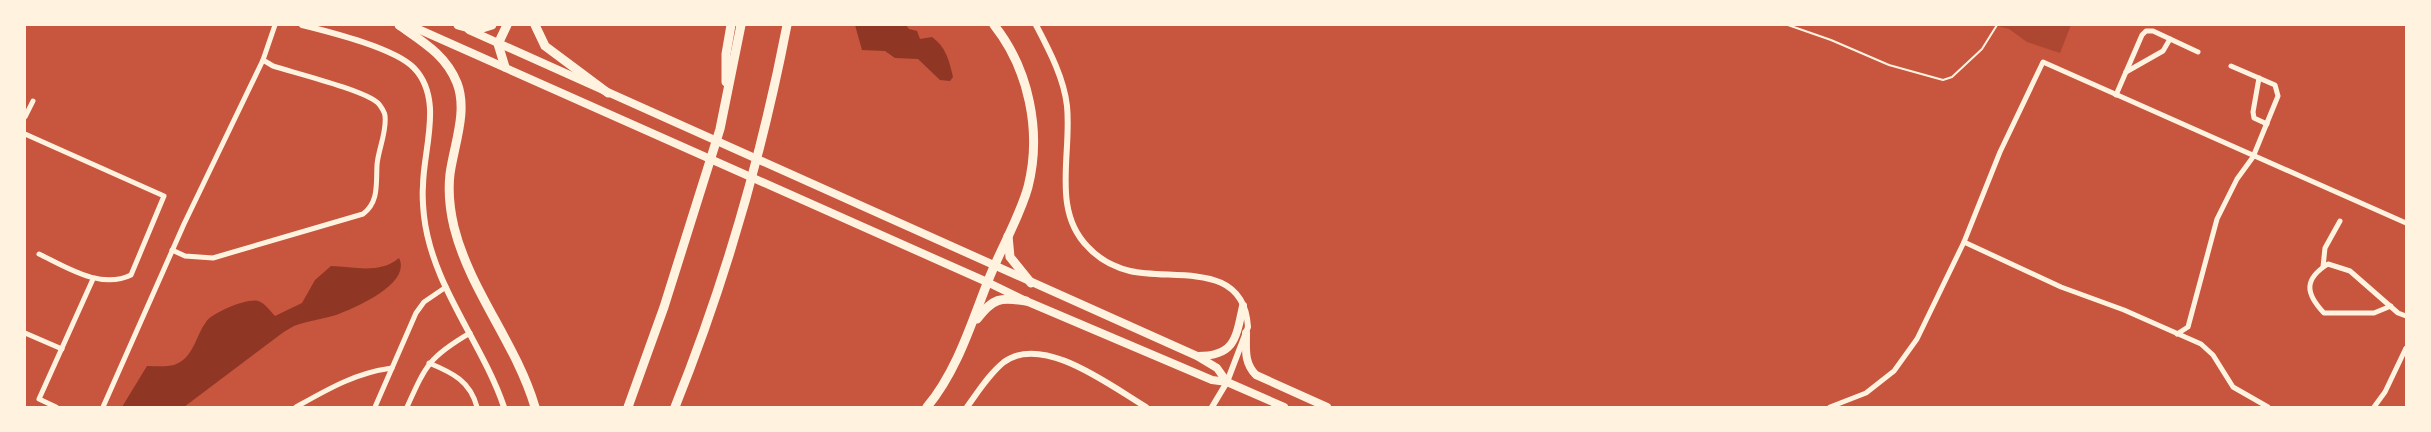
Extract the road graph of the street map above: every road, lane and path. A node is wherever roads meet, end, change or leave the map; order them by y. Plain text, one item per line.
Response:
1 (275, 25) edge
2 (302, 25) edge
3 (399, 25) edge
4 (409, 25) edge
5 (458, 25) edge
6 (492, 25) edge
7 (506, 25) edge
8 (535, 25) edge
9 (731, 25) edge
10 (741, 25) edge
11 (787, 25) edge
12 (994, 25) edge
13 (1036, 25) edge
14 (1788, 25) edge
15 (1996, 25) edge
16 (2170, 39) junction
17 (498, 44) junction
18 (2198, 52) dead end
19 (263, 60) junction
20 (505, 66) junction
21 (2231, 66) dead end
22 (2126, 72) junction
23 (2259, 78) junction
24 (608, 93) junction
25 (2116, 95) junction
26 (33, 101) dead end
27 (726, 106) junction
28 (25, 117) edge
29 (2267, 124) junction
30 (25, 134) edge
31 (2254, 157) junction
32 (2340, 222) dead end
33 (2406, 223) edge
34 (1008, 234) junction
35 (1964, 242) junction
36 (172, 250) junction
37 (39, 254) dead end
38 (994, 266) junction
39 (2323, 267) junction
40 (93, 279) junction
41 (987, 282) junction
42 (1031, 283) junction
43 (446, 287) junction
44 (1026, 301) junction
45 (1243, 306) junction
46 (2391, 306) junction
47 (2406, 316) edge
48 (972, 326) junction
49 (25, 333) edge
50 (470, 333) junction
51 (1246, 333) junction
52 (2177, 334) junction
53 (2406, 348) edge
54 (62, 349) junction
55 (1197, 356) junction
56 (429, 363) junction
57 (392, 368) junction
58 (1227, 382) junction
59 (56, 407) edge
60 (103, 407) edge
61 (296, 407) edge
62 (375, 407) edge
63 (407, 407) edge
64 (477, 407) edge
65 (504, 407) edge
66 (535, 407) edge
67 (628, 407) edge
68 (675, 407) edge
69 (927, 407) edge
70 (967, 407) edge
71 (1146, 407) edge
72 (1212, 407) edge
73 (1284, 407) edge
74 (1327, 407) edge
75 (1830, 407) edge
76 (2268, 407) edge
77 (2374, 407) edge

1 - 19 street
2 - 43 street
3 - 66 highway
4 - 20 main road
5 - 6 highway
5 - 17 main road
7 - 17 highway
8 - 24 highway
9 - 27 highway
10 - 27 highway
11 - 68 highway
12 - 34 highway
13 - 45 street
14 - 15 path
16 - 18 street
16 - 22 street
16 - 22 street
17 - 20 highway
17 - 24 main road
19 - 36 street
19 - 36 street
20 - 41 main road
21 - 23 street
22 - 25 street
23 - 29 street
23 - 29 street
24 - 38 main road
25 - 31 street
25 - 35 street
26 - 28 street
27 - 67 highway
29 - 31 street
30 - 40 street
31 - 33 street
31 - 52 street
32 - 39 street
34 - 38 highway
34 - 42 highway
35 - 52 street
35 - 75 street
36 - 60 street
37 - 40 street
38 - 41 highway
38 - 42 main road
39 - 46 street
39 - 46 street
40 - 54 street
41 - 44 main road
41 - 48 highway
42 - 55 main road
43 - 50 street
43 - 57 street
44 - 48 highway
44 - 58 main road
45 - 51 street
45 - 55 main road
46 - 47 street
48 - 69 highway
49 - 54 street
50 - 56 street
50 - 65 street
51 - 58 street
51 - 74 main road
52 - 76 street
53 - 77 street
54 - 59 street
55 - 58 main road
56 - 63 street
56 - 64 street
57 - 61 street
57 - 62 street
58 - 72 street
58 - 73 main road
70 - 71 street

